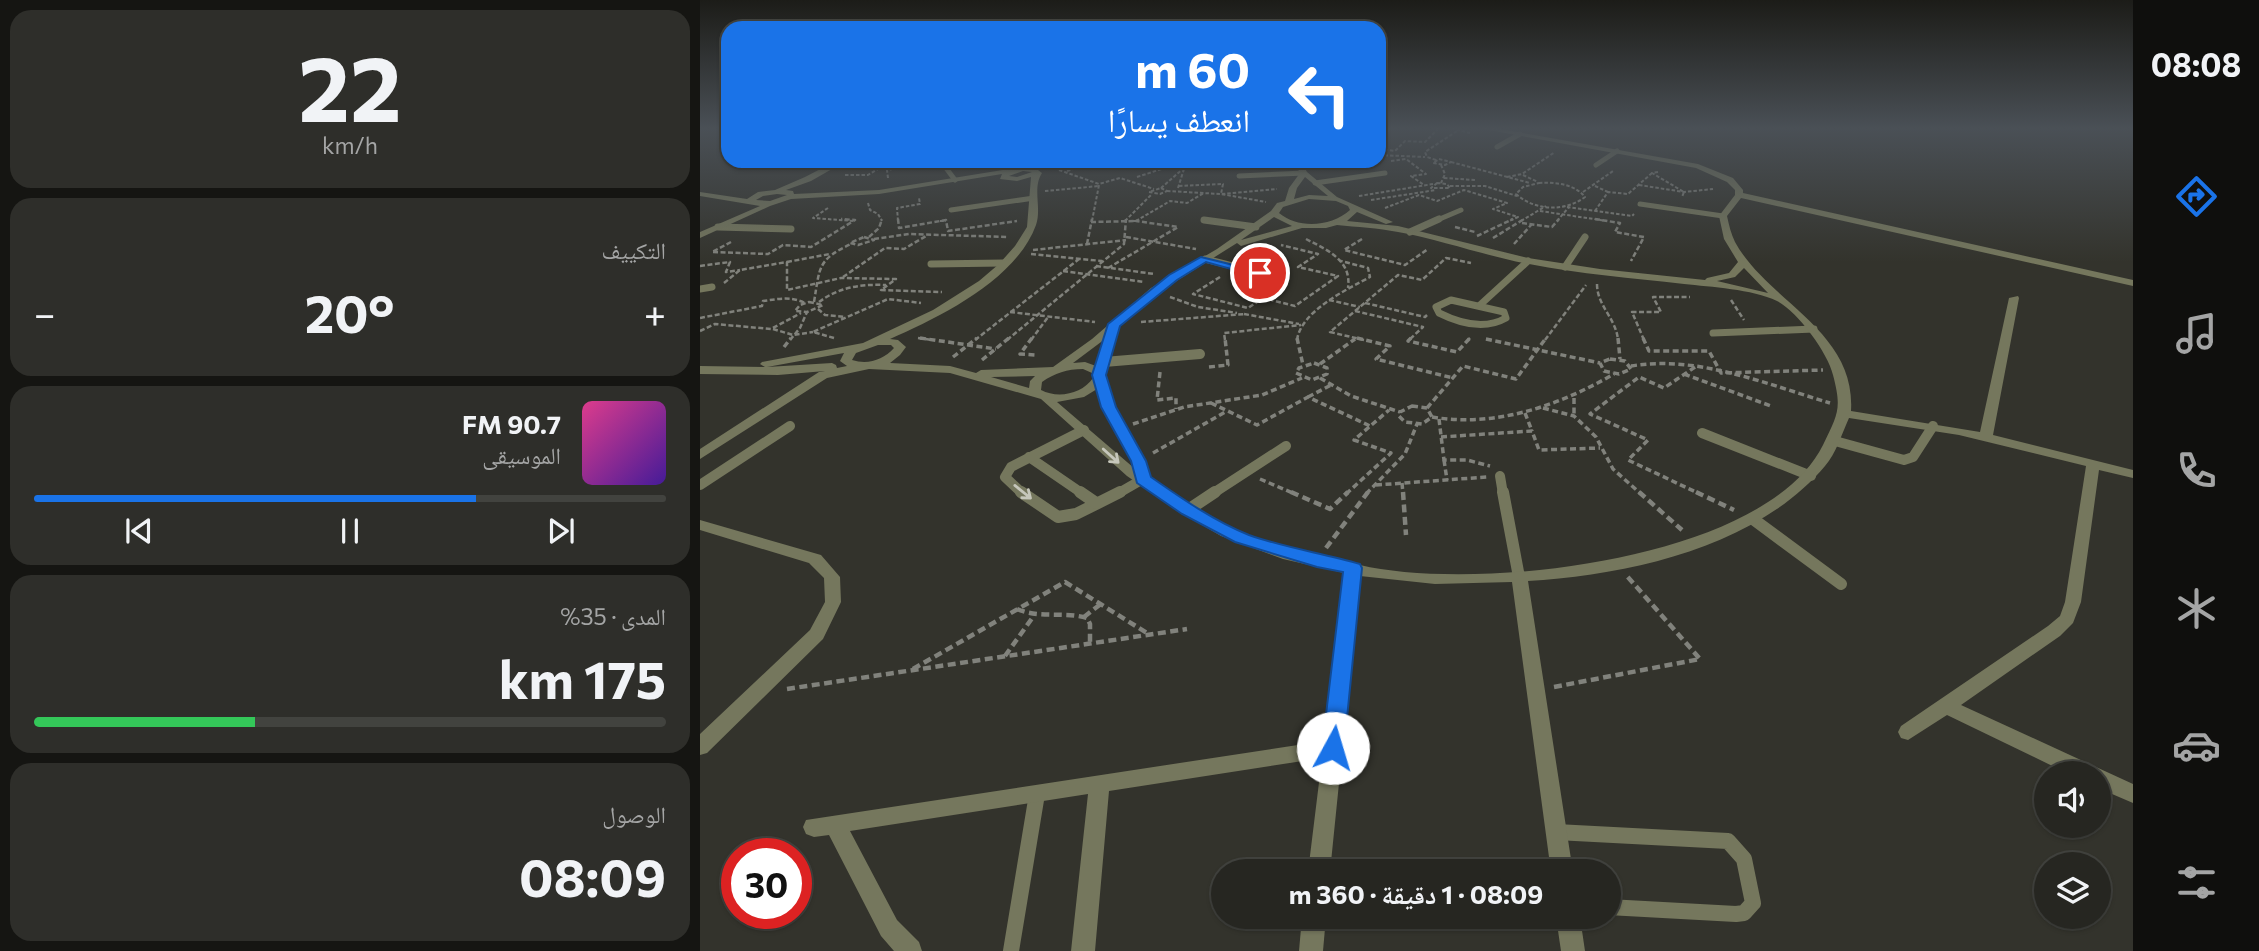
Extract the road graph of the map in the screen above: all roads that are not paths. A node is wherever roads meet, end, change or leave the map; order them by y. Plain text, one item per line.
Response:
1 (821, 172) edge
2 (949, 172) edge
3 (1018, 172) edge
4 (1714, 172) edge
5 (1304, 173) junction
6 (1385, 173) dead end
7 (1012, 174) junction
8 (1037, 174) joint
9 (1239, 176) dead end
10 (808, 179) junction
11 (955, 180) junction
12 (1315, 183) junction
13 (922, 186) junction
14 (1737, 190) junction
15 (769, 192) junction
16 (700, 194) edge
17 (718, 195) junction
18 (1033, 195) junction
19 (790, 196) junction
20 (1339, 199) junction
21 (751, 202) junction
22 (776, 202) junction
23 (1640, 204) road end
24 (1281, 206) junction
25 (1353, 207) junction
26 (951, 210) dead end
27 (1461, 210) dead end
28 (1723, 216) junction
29 (1204, 220) dead end
30 (729, 221) junction
31 (1337, 222) junction
32 (1306, 225) junction
33 (718, 227) junction
34 (1256, 227) junction
35 (791, 229) dead end
36 (1409, 232) junction
37 (700, 235) edge
38 (1585, 237) dead end
39 (1218, 252) junction
40 (1205, 259) junction
41 (1528, 261) junction
42 (1744, 262) junction
43 (1003, 263) junction
44 (931, 264) dead end
45 (1565, 267) junction
46 (1260, 273) dead end
47 (1678, 281) junction
48 (2133, 283) edge
49 (712, 287) road end
50 (700, 289) edge
51 (2014, 298) dead end
52 (1785, 301) junction
53 (1480, 305) junction
54 (947, 306) junction
55 (1115, 324) junction
56 (1814, 329) junction
57 (1713, 332) dead end
58 (863, 345) junction
59 (899, 346) junction
60 (1200, 354) dead end
61 (1104, 362) junction
62 (860, 365) junction
63 (945, 369) junction
64 (704, 370) edge
65 (1054, 370) junction
66 (966, 373) junction
67 (1099, 376) junction
68 (1043, 396) junction
69 (1845, 411) junction
70 (790, 426) dead end
71 (1933, 426) junction
72 (1084, 430) junction
73 (1702, 433) dead end
74 (1986, 437) junction
75 (1835, 441) junction
76 (1286, 446) dead end
77 (700, 455) edge
78 (1029, 457) junction
79 (2093, 464) junction
80 (2133, 474) edge
81 (1811, 476) junction
82 (1500, 477) road end
83 (1143, 479) junction
84 (700, 485) edge
85 (1096, 503) junction
86 (1188, 510) junction
87 (1752, 519) junction
88 (700, 525) edge
89 (1353, 568) junction
90 (1519, 577) junction
91 (1840, 584) dead end
92 (1945, 706) junction
93 (1908, 732) dead end
94 (702, 747) edge
95 (1333, 748) junction
96 (2062, 761) edge
97 (1099, 784) junction
98 (2111, 784) edge
99 (1037, 794) junction
100 (2133, 794) edge
101 (1556, 832) junction
102 (1320, 859) edge
103 (1560, 859) edge
104 (1621, 908) edge
105 (1313, 929) edge
106 (1570, 929) edge
107 (910, 951) edge
108 (1012, 951) edge
109 (1083, 951) edge
110 (1311, 951) edge
111 (1573, 951) edge

1 - 10 street
2 - 11 lane
3 - 7 street
4 - 14 street
5 - 9 lane
5 - 12 street
5 - 24 street
6 - 12 lane
7 - 8 street
7 - 11 street
7 - 13 street
7 - 18 street
8 - 18 street
10 - 15 street
10 - 19 street
11 - 13 street
12 - 20 street
13 - 19 street
14 - 28 street
14 - 48 street
15 - 17 street
15 - 19 street
15 - 21 street
16 - 17 street
17 - 21 street
18 - 26 lane
18 - 43 street
19 - 22 street
20 - 24 street
20 - 25 street
21 - 22 street
21 - 30 street
22 - 30 street
23 - 28 lane
24 - 32 street
24 - 34 street
25 - 31 street
25 - 36 street
27 - 36 lane
28 - 42 street
29 - 34 lane
30 - 33 street
31 - 32 street
31 - 36 street
32 - 39 street
33 - 35 lane
33 - 37 street
34 - 39 street
36 - 41 street
38 - 45 lane
39 - 40 street
40 - 46 lane
40 - 55 street
41 - 45 street
41 - 53 lane
42 - 47 street
42 - 52 street
43 - 44 lane
43 - 54 street
45 - 47 street
47 - 52 street
49 - 50 lane
51 - 74 street
52 - 56 street
53 - 53 lane
54 - 58 street
54 - 59 street
55 - 61 street
55 - 65 street
56 - 57 lane
56 - 69 street
58 - 59 street
58 - 62 street
58 - 64 street
59 - 62 street
59 - 63 street
60 - 61 lane
61 - 67 street
62 - 63 street
62 - 64 street
62 - 77 street
63 - 66 street
65 - 66 street
65 - 67 street
65 - 68 street
66 - 68 street
67 - 68 street
67 - 83 street
68 - 72 street
69 - 71 street
69 - 75 street
70 - 84 lane
71 - 74 street
71 - 75 lane
72 - 78 lane
72 -> 83 street
73 - 81 lane
74 - 79 street
75 - 81 street
76 - 86 lane
78 - 85 lane
78 -> 85 lane
79 - 80 street
79 - 92 street
81 - 87 street
82 - 90 lane
83 - 85 lane
83 - 86 street
86 - 89 street
87 - 90 street
87 - 91 lane
88 - 94 street
89 - 90 street
89 - 95 street
90 - 101 street
92 - 93 street
92 - 96 street
95 - 97 street
95 - 102 street
97 - 99 street
97 - 109 street
98 - 100 street
99 - 107 street
99 - 108 lane
101 - 103 street
101 - 104 lane
105 - 110 street
106 - 111 street

